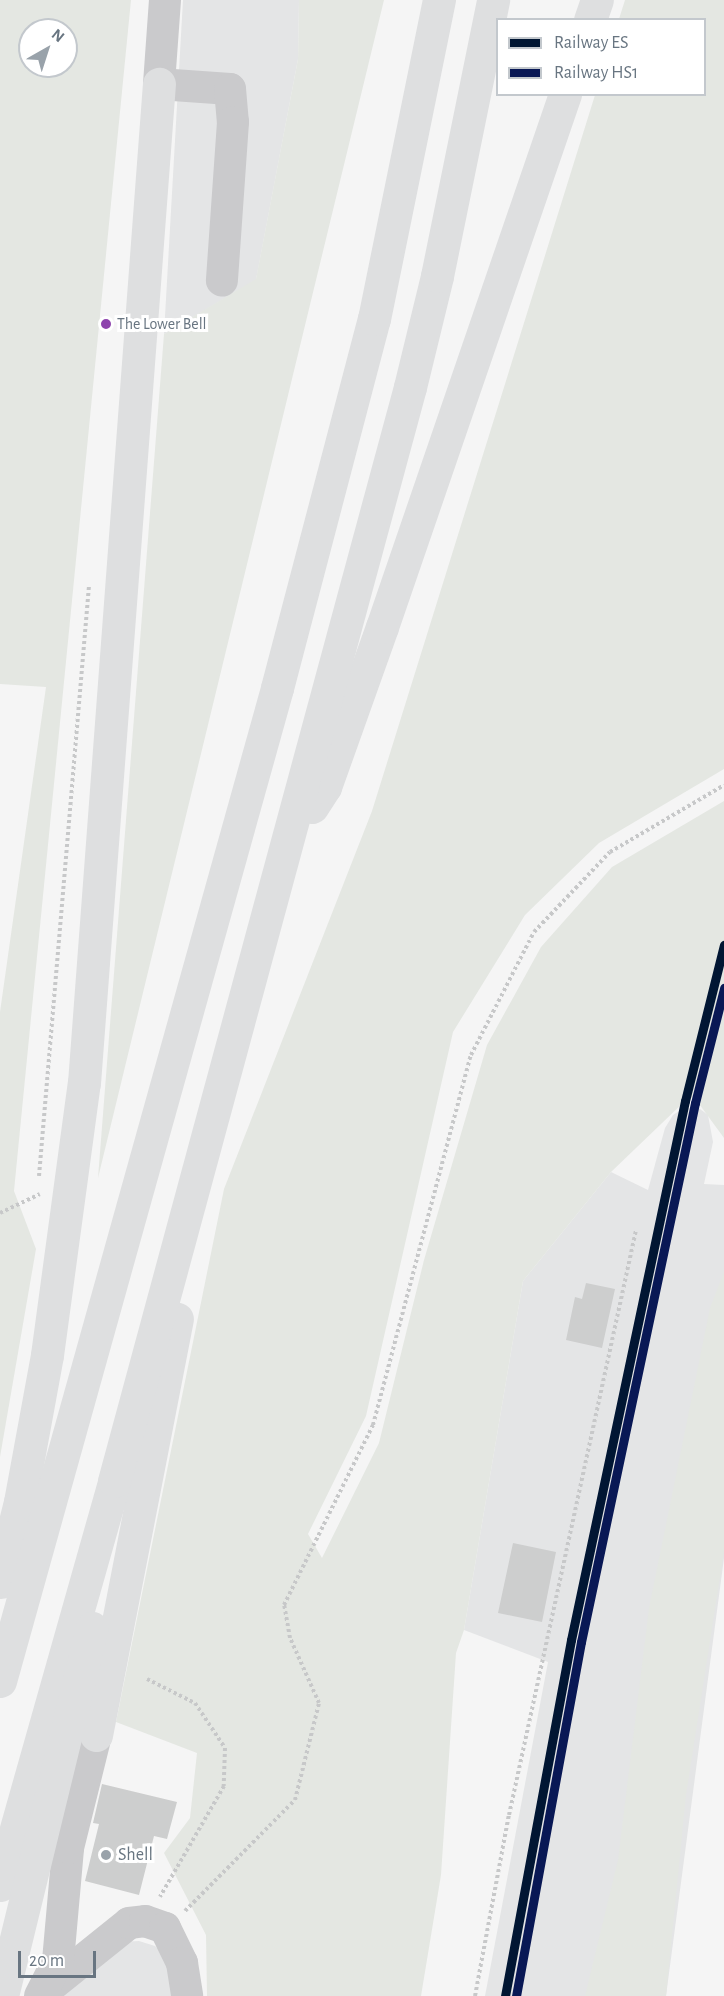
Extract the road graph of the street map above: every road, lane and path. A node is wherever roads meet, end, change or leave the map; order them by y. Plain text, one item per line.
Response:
1 (165, 0) edge
2 (439, 0) edge
3 (493, 0) edge
4 (597, 0) edge
5 (591, 18) edge
6 (159, 84) junction
7 (564, 96) edge
8 (222, 282) dead end
9 (90, 573) dead end
10 (724, 785) edge
11 (286, 846) junction
12 (229, 1055) junction
13 (0, 1213) edge
14 (636, 1230) dead end
15 (114, 1481) junction
16 (0, 1582) edge
17 (147, 1679) dead end
18 (0, 1681) edge
19 (96, 1735) joint
20 (0, 1885) edge
21 (155, 1925) junction
22 (42, 1994) edge
23 (2, 1996) edge
24 (187, 1996) edge
25 (475, 1996) edge

1 - 6 street
2 - 18 highway
3 - 11 highway
4 - 5 highway
6 - 8 street
6 - 16 highway
7 - 11 highway
9 - 13 path
10 - 21 path
11 - 12 highway
12 - 15 highway
12 - 19 highway
14 - 25 path
15 - 20 highway
15 - 23 highway
17 - 21 path
19 - 22 street
21 - 22 street
21 - 24 street

